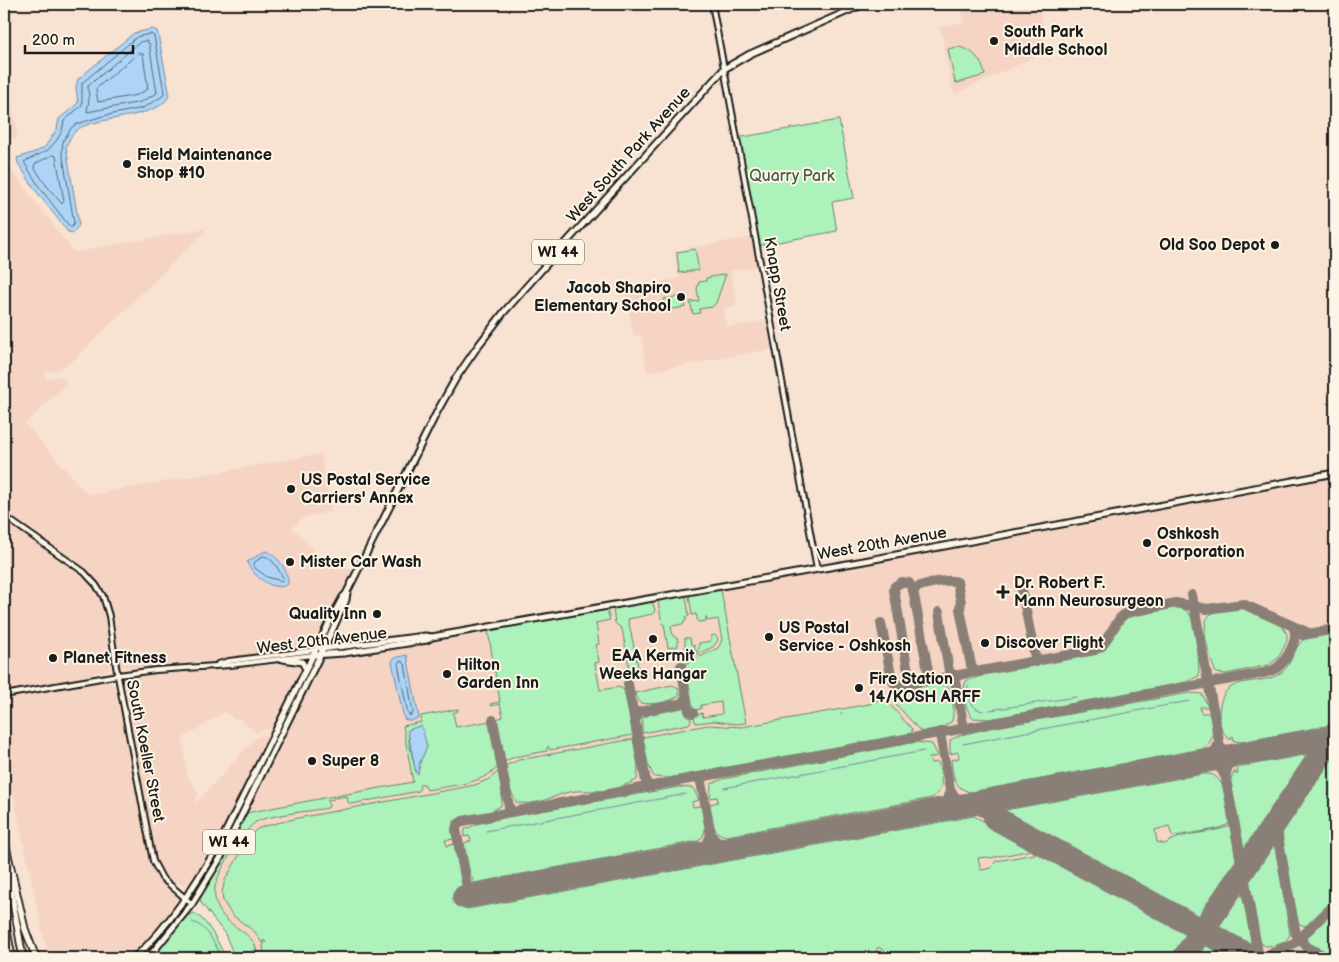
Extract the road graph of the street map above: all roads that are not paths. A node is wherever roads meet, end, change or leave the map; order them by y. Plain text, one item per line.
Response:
1 (712, 4) edge
2 (864, 4) edge
3 (724, 69) junction
4 (1335, 473) edge
5 (4, 516) edge
6 (817, 569) junction
7 (347, 592) junction
8 (331, 633) junction
9 (432, 637) junction
10 (339, 647) junction
11 (321, 652) junction
12 (314, 653) junction
13 (283, 659) junction
14 (214, 665) junction
15 (306, 669) junction
16 (118, 675) junction
17 (4, 695) edge
18 (4, 838) edge
19 (4, 853) edge
20 (185, 898) junction
21 (192, 904) junction
22 (4, 915) edge
23 (12, 958) edge
24 (23, 958) edge
25 (36, 958) edge
26 (134, 958) edge
27 (148, 958) edge

1 - 3 street, Knapp Street
2 - 3 main road, West South Park Avenue / WI 44
3 - 6 street, Knapp Street
3 - 7 main road, West South Park Avenue / WI 44
4 - 6 main road, West 20th Avenue
5 - 16 street, South Koeller Street
6 - 9 main road, West 20th Avenue
7 - 8 main road, West South Park Avenue / WI 44
7 - 12 main road, West South Park Avenue / WI 44
8 - 10 main road
8 - 11 main road, West South Park Avenue / WI 44
9 - 10 main road, West 20th Avenue
9 - 11 main road, West 20th Avenue
10 - 11 main road, West 20th Avenue
11 - 12 main road, West 20th Avenue
11 - 21 main road, West South Park Avenue / WI 44
12 - 13 street, West 20th Avenue
12 - 14 street, West 20th Avenue
12 - 15 main road, West South Park Avenue / WI 44
13 - 14 street, West 20th Avenue
13 - 15 main road
14 - 16 street, West 20th Avenue
15 - 20 main road, West South Park Avenue / WI 44
16 - 17 street, West 20th Avenue
16 - 20 street, South Koeller Street
18 - 25 highway
19 - 24 highway
20 - 21 street, South Koeller Street
20 - 26 main road, WI 44
21 - 27 main road, WI 44
22 - 23 highway

